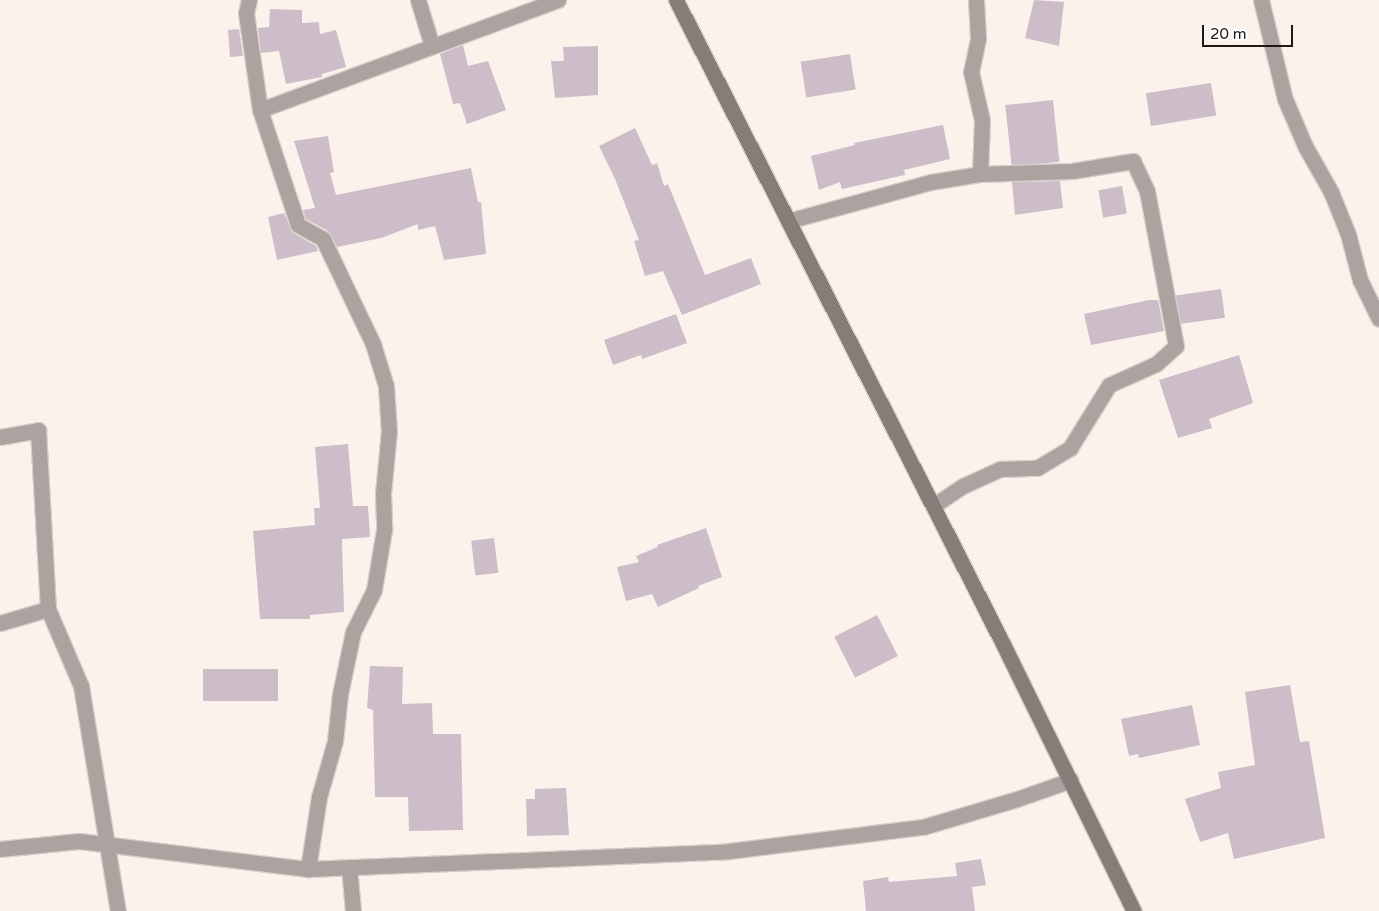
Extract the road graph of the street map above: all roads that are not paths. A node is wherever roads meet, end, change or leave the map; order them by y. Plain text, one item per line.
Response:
1 (249, 0) edge
2 (418, 0) edge
3 (558, 0) edge
4 (676, 0) edge
5 (976, 0) edge
6 (1261, 0) edge
7 (432, 46) junction
8 (260, 110) junction
9 (980, 174) junction
10 (788, 221) junction
11 (1379, 319) edge
12 (0, 436) edge
13 (934, 506) junction
14 (48, 609) junction
15 (0, 623) edge
16 (1071, 780) junction
17 (106, 844) junction
18 (0, 849) edge
19 (349, 868) junction
20 (308, 869) junction
21 (118, 911) edge
22 (353, 911) edge
23 (1134, 911) edge

1 - 8 street
2 - 7 street
3 - 7 street
4 - 10 main road
5 - 9 street
6 - 11 street
7 - 8 street
8 - 20 street
9 - 10 street
9 - 13 street
10 - 13 main road
12 - 14 street
13 - 16 main road
14 - 15 street
14 - 17 street
16 - 19 street
16 - 23 main road
17 - 18 street
17 - 20 street
17 - 21 street
19 - 20 street
19 - 22 street

